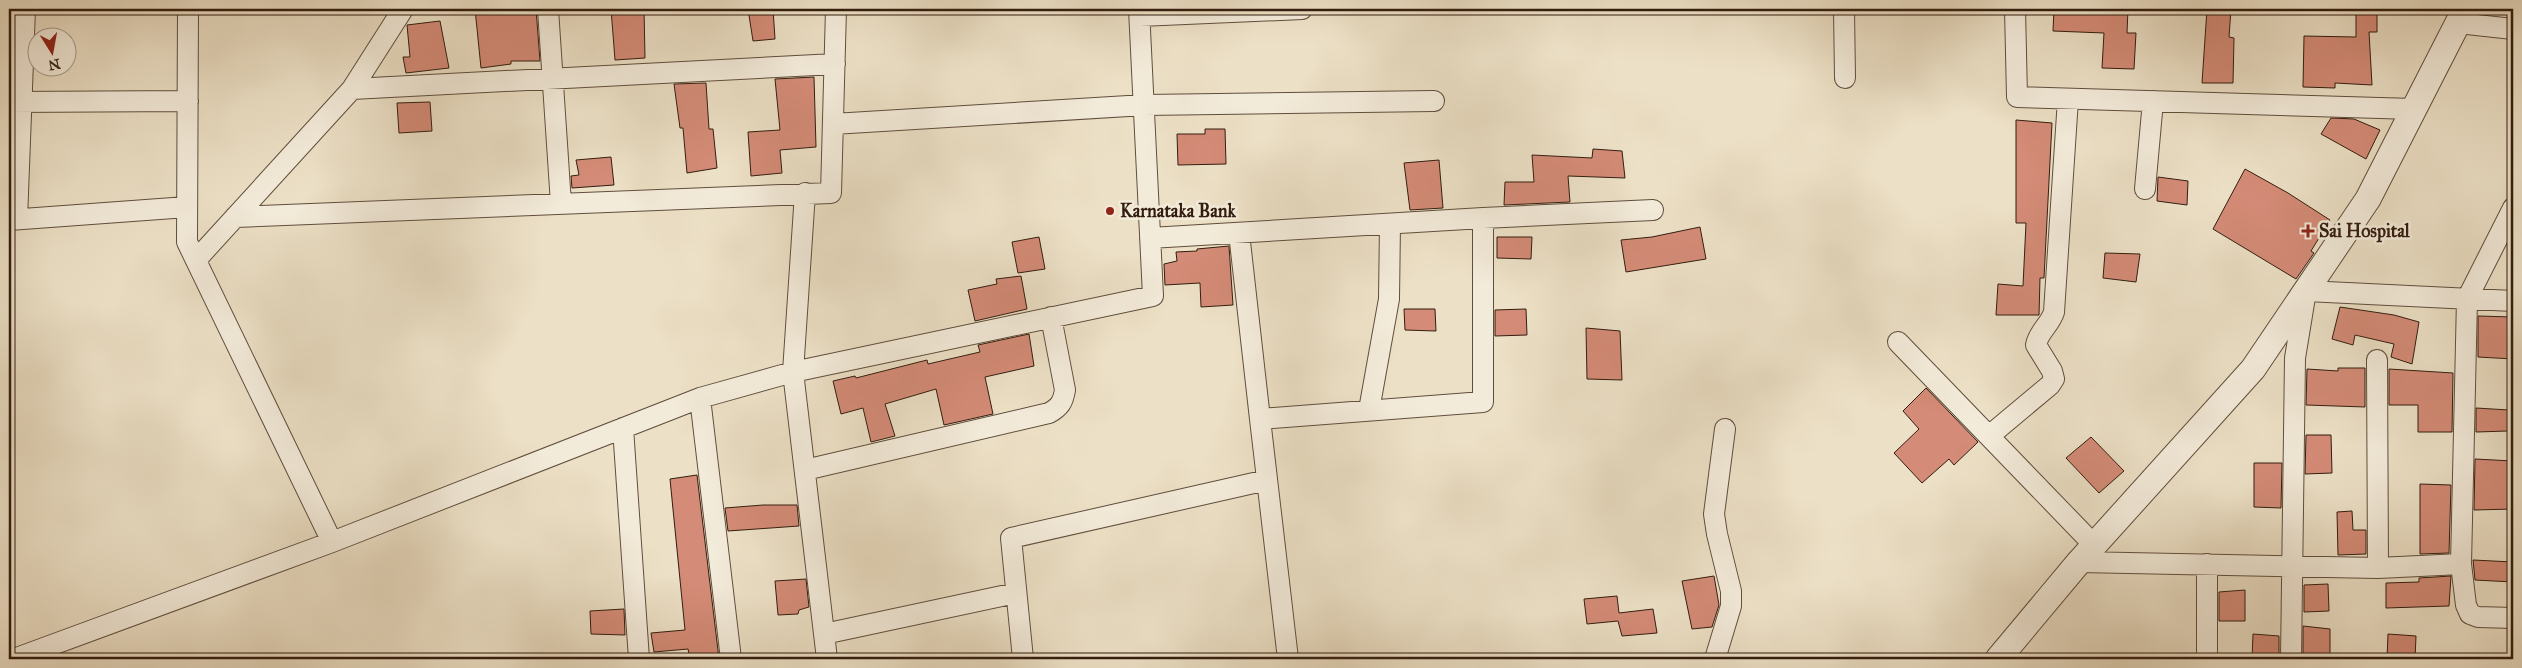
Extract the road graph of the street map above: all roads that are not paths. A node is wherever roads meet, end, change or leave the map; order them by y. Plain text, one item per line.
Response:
1 (25, 9) edge
2 (188, 9) edge
3 (403, 9) edge
4 (548, 9) edge
5 (836, 9) edge
6 (1302, 9) edge
7 (1844, 9) edge
8 (2015, 9) edge
9 (1140, 12) edge
10 (2461, 16) edge
11 (2513, 30) edge
12 (834, 64) junction
13 (551, 78) junction
14 (1845, 78) dead end
15 (352, 89) junction
16 (2068, 99) junction
17 (188, 101) junction
18 (1434, 101) dead end
19 (2153, 101) junction
20 (15, 102) edge
21 (1145, 105) junction
22 (2414, 110) junction
23 (833, 124) junction
24 (2145, 189) dead end
25 (806, 194) junction
26 (561, 204) junction
27 (187, 207) junction
28 (2513, 208) edge
29 (1653, 210) dead end
30 (235, 217) junction
31 (1483, 218) junction
32 (13, 220) edge
33 (1390, 224) junction
34 (1239, 233) junction
35 (1150, 238) junction
36 (196, 260) junction
37 (2306, 291) junction
38 (2467, 299) junction
39 (2513, 301) edge
40 (1051, 317) junction
41 (1898, 342) dead end
42 (2377, 360) dead end
43 (793, 372) junction
44 (700, 398) junction
45 (1369, 410) junction
46 (1260, 419) junction
47 (623, 428) junction
48 (1725, 429) dead end
49 (1989, 436) junction
50 (806, 470) junction
51 (1267, 480) junction
52 (332, 542) junction
53 (2087, 553) junction
54 (2207, 564) junction
55 (2462, 564) junction
56 (2293, 566) junction
57 (2378, 568) junction
58 (1016, 593) junction
59 (2513, 618) edge
60 (824, 634) junction
61 (60, 651) edge
62 (14, 659) edge
63 (638, 659) edge
64 (731, 659) edge
65 (827, 659) edge
66 (1023, 659) edge
67 (1288, 659) edge
68 (1715, 659) edge
69 (1998, 659) edge
70 (2208, 659) edge
71 (2291, 659) edge

1 - 20 street
2 - 17 street
3 - 15 street
4 - 13 street
5 - 12 street
6 - 9 street
7 - 14 street
8 - 16 street
9 - 21 street
10 - 11 street
10 - 22 street
12 - 13 street
12 - 23 street
13 - 15 street
13 - 26 street
15 - 30 street
16 - 19 street
16 - 49 street
17 - 20 street
17 - 27 street
18 - 21 street
19 - 22 street
19 - 24 street
20 - 32 street
21 - 23 street
21 - 35 street
22 - 37 street
23 - 25 street
25 - 26 street
25 - 43 street
26 - 30 street
27 - 32 street
27 - 36 street
28 - 38 street
29 - 31 street
30 - 36 street
31 - 33 street
31 - 45 street
33 - 34 street
33 - 45 street
34 - 35 street
34 - 46 street
35 - 40 street
36 - 52 street
37 - 38 street
37 - 53 street
37 - 56 street
38 - 39 street
38 - 55 street
40 - 43 street
40 - 50 street
41 - 49 street
42 - 57 street
43 - 44 street
43 - 50 street
44 - 47 street
44 - 64 street
45 - 46 street
46 - 51 street
47 - 52 street
47 - 63 street
48 - 68 street
49 - 53 street
50 - 60 street
51 - 58 street
51 - 67 street
52 - 61 street
53 - 54 street
53 - 69 street
54 - 56 street
54 - 70 street
55 - 57 street
55 - 59 street
56 - 57 street
56 - 71 street
58 - 60 street
58 - 66 street
60 - 65 street
61 - 62 street

